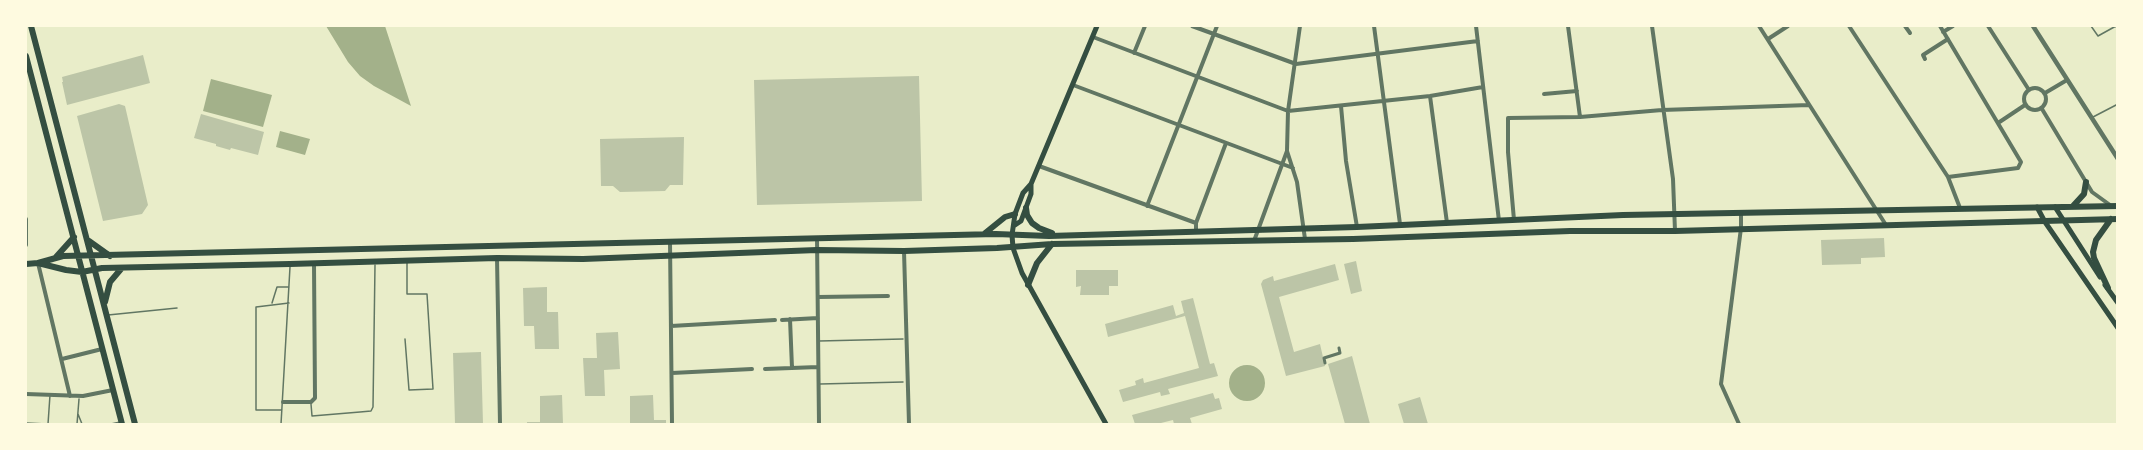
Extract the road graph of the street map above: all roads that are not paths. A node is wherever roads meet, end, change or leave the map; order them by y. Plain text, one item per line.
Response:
1 (31, 26) edge
2 (1097, 26) edge
3 (1145, 26) edge
4 (1192, 26) edge
5 (1217, 26) edge
6 (1300, 26) edge
7 (1374, 26) edge
8 (1476, 26) edge
9 (1568, 26) edge
10 (1652, 26) edge
11 (1759, 26) edge
12 (1788, 26) edge
13 (1849, 26) edge
14 (1905, 26) edge
15 (1940, 26) edge
16 (1953, 26) edge
17 (1988, 26) edge
18 (2032, 26) edge
19 (2091, 26) edge
20 (2117, 26) edge
21 (1943, 32) junction
22 (1214, 33) junction
23 (1910, 33) dead end
24 (1092, 37) junction
25 (1767, 39) junction
26 (1948, 39) junction
27 (1478, 41) junction
28 (1134, 52) junction
29 (1378, 53) junction
30 (26, 57) edge
31 (1925, 59) dead end
32 (1296, 64) junction
33 (27, 68) edge
34 (1198, 77) junction
35 (2067, 80) junction
36 (1072, 85) junction
37 (1483, 87) junction
38 (2029, 90) junction
39 (1577, 91) junction
40 (2045, 93) junction
41 (1544, 94) dead end
42 (1430, 96) junction
43 (1384, 101) junction
44 (2118, 104) edge
45 (1810, 105) junction
46 (2025, 105) junction
47 (1341, 106) junction
48 (2042, 109) junction
49 (1662, 110) junction
50 (1288, 111) junction
51 (1580, 117) junction
52 (2092, 118) junction
53 (1998, 123) junction
54 (1178, 125) junction
55 (1226, 143) junction
56 (1287, 151) junction
57 (2116, 153) edge
58 (2118, 159) edge
59 (1282, 164) junction
60 (1039, 166) junction
61 (1293, 168) junction
62 (1948, 177) junction
63 (2086, 182) junction
64 (1031, 184) junction
65 (1147, 206) junction
66 (2073, 206) junction
67 (2115, 206) edge
68 (2037, 207) junction
69 (2055, 207) junction
70 (1026, 208) junction
71 (1961, 209) junction
72 (1876, 210) junction
73 (1015, 214) junction
74 (1674, 214) junction
75 (1741, 214) junction
76 (26, 219) edge
77 (2114, 219) edge
78 (1499, 220) junction
79 (1514, 220) junction
80 (2045, 222) junction
81 (2064, 222) junction
82 (1447, 223) junction
83 (1400, 224) junction
84 (1015, 225) junction
85 (1886, 225) junction
86 (1196, 227) junction
87 (1357, 227) junction
88 (1741, 228) junction
89 (1304, 229) junction
90 (1258, 230) junction
91 (1675, 231) junction
92 (983, 235) junction
93 (1012, 235) junction
94 (1061, 235) junction
95 (74, 237) junction
96 (817, 238) junction
97 (87, 239) junction
98 (1305, 240) junction
99 (1254, 241) junction
100 (670, 242) junction
101 (1052, 244) junction
102 (26, 245) edge
103 (1013, 248) junction
104 (817, 250) junction
105 (904, 250) junction
106 (92, 256) junction
107 (110, 256) junction
108 (670, 256) junction
109 (56, 257) junction
110 (79, 257) junction
111 (497, 258) junction
112 (407, 261) junction
113 (375, 262) junction
114 (38, 263) junction
115 (315, 263) junction
116 (26, 264) edge
117 (290, 264) junction
118 (123, 268) junction
119 (96, 270) junction
120 (82, 272) junction
121 (1028, 285) junction
122 (290, 288) junction
123 (2108, 288) junction
124 (888, 296) dead end
125 (818, 297) junction
126 (289, 303) junction
127 (2118, 303) edge
128 (272, 304) junction
129 (105, 305) junction
130 (177, 308) dead end
131 (107, 315) junction
132 (818, 318) junction
133 (790, 319) junction
134 (775, 320) dead end
135 (782, 320) dead end
136 (671, 327) junction
137 (2118, 328) edge
138 (405, 339) dead end
139 (903, 339) dead end
140 (818, 340) junction
141 (103, 348) junction
142 (1339, 348) dead end
143 (62, 359) junction
144 (1325, 363) dead end
145 (819, 367) junction
146 (792, 368) junction
147 (752, 369) dead end
148 (765, 369) dead end
149 (672, 373) junction
150 (903, 382) dead end
151 (819, 384) junction
152 (113, 390) junction
153 (26, 393) edge
154 (50, 395) junction
155 (70, 396) junction
156 (80, 396) junction
157 (283, 402) junction
158 (310, 402) junction
159 (282, 410) junction
160 (78, 413) junction
161 (26, 423) edge
162 (122, 423) edge
163 (47, 424) edge
164 (77, 424) edge
165 (82, 424) edge
166 (111, 424) edge
167 (135, 424) edge
168 (281, 424) edge
169 (500, 424) edge
170 (672, 424) edge
171 (819, 424) edge
172 (909, 424) edge
173 (1106, 424) edge
174 (1739, 424) edge

1 - 97 main road
2 - 24 main road
3 - 28 street
4 - 22 street
5 - 22 street
6 - 32 street
7 - 29 street
8 - 27 street
9 - 39 street
10 - 49 street
11 - 25 street
12 - 25 street
13 - 62 street
14 - 23 street
15 - 21 street
16 - 21 street
17 - 38 street
18 - 35 street
19 - 20 lane
21 - 26 street
22 - 32 street
22 - 34 street
24 - 28 street
24 - 36 main road
25 - 45 street
26 - 31 street
26 - 53 street
27 - 29 street
27 - 37 street
28 - 34 street
29 - 32 street
29 - 43 street
30 - 33 main road
32 - 50 street
33 - 95 main road
34 - 50 street
34 - 54 street
35 - 40 street
35 - 52 street
36 - 54 street
36 - 60 main road
37 - 42 street
37 - 78 street
38 - 40 street
38 - 46 street
39 - 41 street
39 - 51 street
40 - 48 street
42 - 43 street
42 - 82 street
43 - 47 street
43 - 83 street
44 - 52 lane
45 - 49 street
45 - 72 street
46 - 48 street
46 - 53 street
47 - 50 street
47 - 87 street
48 - 63 street
49 - 51 street
49 - 74 street
50 - 56 street
51 - 79 street
52 - 57 street
53 - 62 street
54 - 55 street
54 - 65 street
55 - 59 street
55 - 86 street
56 - 59 street
56 - 61 street
57 - 58 street
59 - 61 street
59 - 90 street
60 - 64 main road
60 - 65 street
61 - 89 street
62 - 71 street
63 - 66 main road
63 - 67 street
64 - 70 main road
64 - 73 main road
65 - 86 street
66 - 67 main road
66 - 69 main road
68 - 69 main road
68 - 71 main road
68 - 80 main road
69 - 81 main road
70 - 84 main road
70 - 94 main road
71 - 72 main road
72 - 75 main road
72 - 85 street
73 - 84 main road
73 - 92 main road
74 - 75 main road
74 - 79 main road
74 - 91 street
75 - 88 street
76 - 102 street
77 - 81 main road
77 - 123 main road
78 - 79 main road
78 - 82 main road
80 - 81 main road
80 - 85 main road
80 - 137 main road
81 - 123 main road
82 - 83 main road
83 - 87 main road
84 - 93 main road
85 - 88 main road
86 - 90 main road
86 - 94 main road
87 - 89 main road
88 - 91 main road
88 - 174 street
89 - 90 main road
89 - 98 street
90 - 99 street
91 - 98 main road
92 - 93 main road
92 - 96 main road
93 - 94 main road
93 - 103 main road
95 - 109 main road
95 - 110 main road
96 - 100 main road
96 - 104 street
97 - 106 main road
97 - 107 main road
98 - 99 main road
99 - 101 main road
100 - 107 main road
100 - 108 street
101 - 103 main road
101 - 121 main road
103 - 105 main road
103 - 121 main road
104 - 105 main road
104 - 108 main road
104 - 125 street
105 - 172 street
106 - 107 main road
106 - 110 main road
106 - 119 main road
108 - 111 main road
108 - 136 street
109 - 110 main road
109 - 114 main road
110 - 120 main road
111 - 112 main road
111 - 169 street
112 - 113 main road
112 - 138 lane
113 - 115 main road
113 - 158 lane
114 - 116 main road
114 - 120 main road
114 - 143 street
115 - 117 main road
115 - 158 street
117 - 118 main road
117 - 122 lane
118 - 119 main road
118 - 129 main road
119 - 120 main road
119 - 129 main road
120 - 141 main road
121 - 173 main road
122 - 126 lane
122 - 128 lane
123 - 127 main road
124 - 125 street
125 - 132 street
126 - 128 lane
126 - 157 lane
128 - 159 lane
129 - 131 main road
130 - 131 lane
131 - 167 main road
132 - 133 street
132 - 140 street
133 - 135 street
133 - 146 street
134 - 136 street
136 - 149 street
139 - 140 lane
140 - 145 street
141 - 143 street
141 - 152 main road
142 - 144 street
143 - 155 street
145 - 146 street
145 - 151 street
146 - 148 street
147 - 149 street
149 - 170 street
150 - 151 lane
151 - 171 street
152 - 156 street
152 - 162 main road
153 - 154 street
154 - 155 street
154 - 163 lane
155 - 156 street
156 - 160 lane
157 - 158 street
157 - 159 lane
159 - 168 lane
160 - 164 lane
160 - 165 lane
161 - 163 lane
162 - 166 lane

